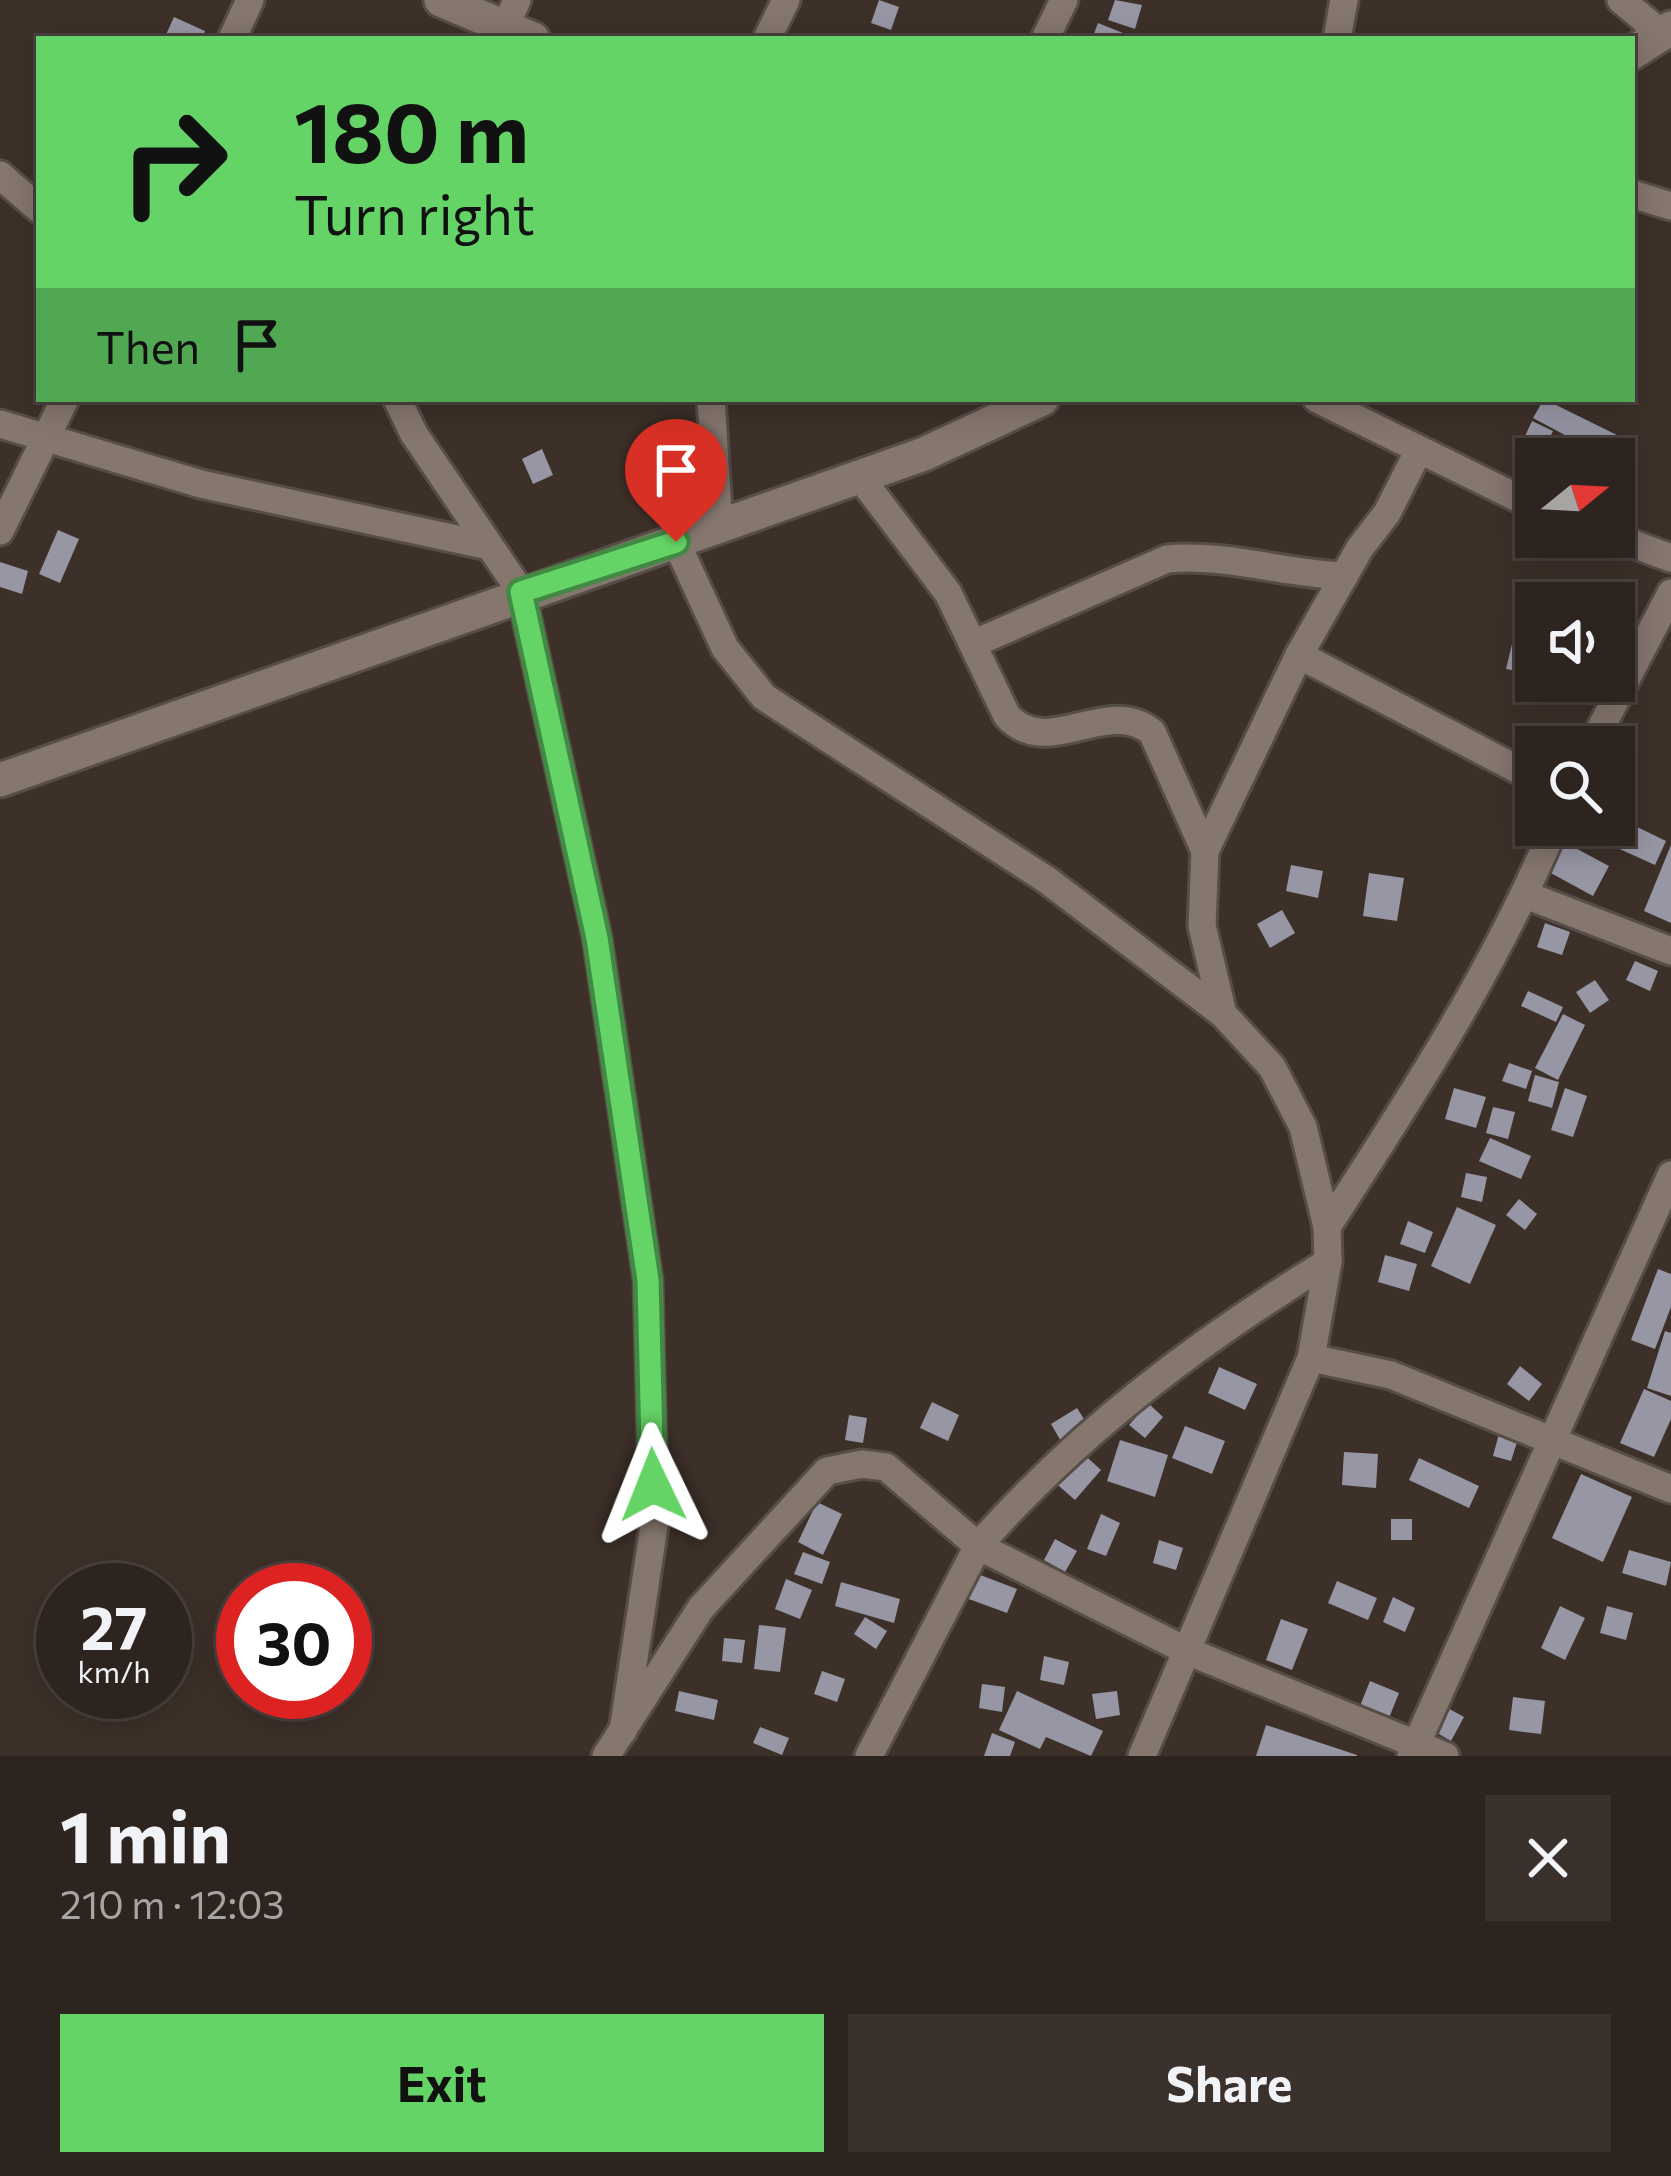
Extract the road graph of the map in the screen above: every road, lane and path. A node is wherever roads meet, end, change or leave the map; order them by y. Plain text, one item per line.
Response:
1 (250, 0) edge
2 (441, 0) edge
3 (786, 0) edge
4 (1064, 0) edge
5 (1621, 0) edge
6 (1338, 2) edge
7 (514, 26) edge
8 (1666, 31) edge
9 (233, 36) edge
10 (768, 36) edge
11 (1046, 36) edge
12 (1337, 36) edge
13 (1635, 50) edge
14 (0, 175) edge
15 (1635, 195) edge
16 (36, 206) edge
17 (1671, 206) edge
18 (64, 402) edge
19 (398, 402) edge
20 (711, 402) edge
21 (1035, 402) edge
22 (1323, 402) edge
23 (0, 424) edge
24 (47, 438) junction
25 (1418, 450) junction
26 (860, 477) junction
27 (1515, 497) edge
28 (719, 528) junction
29 (0, 531) edge
30 (676, 542) junction
31 (1635, 545) edge
32 (489, 546) junction
33 (1671, 558) edge
34 (1344, 576) junction
35 (521, 592) junction
36 (1671, 593) edge
37 (975, 643) junction
38 (1299, 655) junction
39 (1602, 726) edge
40 (1515, 768) edge
41 (0, 779) edge
42 (1546, 846) edge
43 (1204, 851) junction
44 (1526, 895) junction
45 (1671, 951) edge
46 (1223, 1014) junction
47 (1671, 1175) edge
48 (1327, 1227) junction
49 (1328, 1262) junction
50 (1311, 1358) junction
51 (1549, 1437) junction
52 (1671, 1489) edge
53 (978, 1546) junction
54 (1187, 1651) junction
55 (623, 1731) junction
56 (1413, 1750) edge
57 (606, 1756) edge
58 (869, 1756) edge
59 (1142, 1756) edge
60 (1445, 1756) edge

1 - 9 street
2 - 7 main road
3 - 10 street
4 - 11 street
5 - 8 street
6 - 12 street
8 - 13 main road
14 - 16 street
15 - 17 street
18 - 24 street
19 - 32 street
20 - 28 street
21 - 26 main road
22 - 25 street
23 - 24 street
24 - 29 street
24 - 32 street
25 - 27 street
25 - 34 street
26 - 28 main road
26 - 37 street
28 - 30 main road
30 - 35 main road
30 - 46 street
31 - 33 street
32 - 35 street
34 - 37 street
34 - 38 street
35 - 41 main road
35 - 55 street
36 - 39 street
37 - 43 street
38 - 40 street
38 - 43 street
42 - 44 street
43 - 46 street
44 - 45 street
44 - 48 street
46 - 48 street
47 - 51 street
48 - 49 street
49 - 50 street
49 - 53 street
50 - 51 street
50 - 54 street
51 - 52 street
51 - 56 street
53 - 54 street
53 - 55 street
53 - 58 street
54 - 56 street
54 - 59 street
55 - 57 street
56 - 60 street

